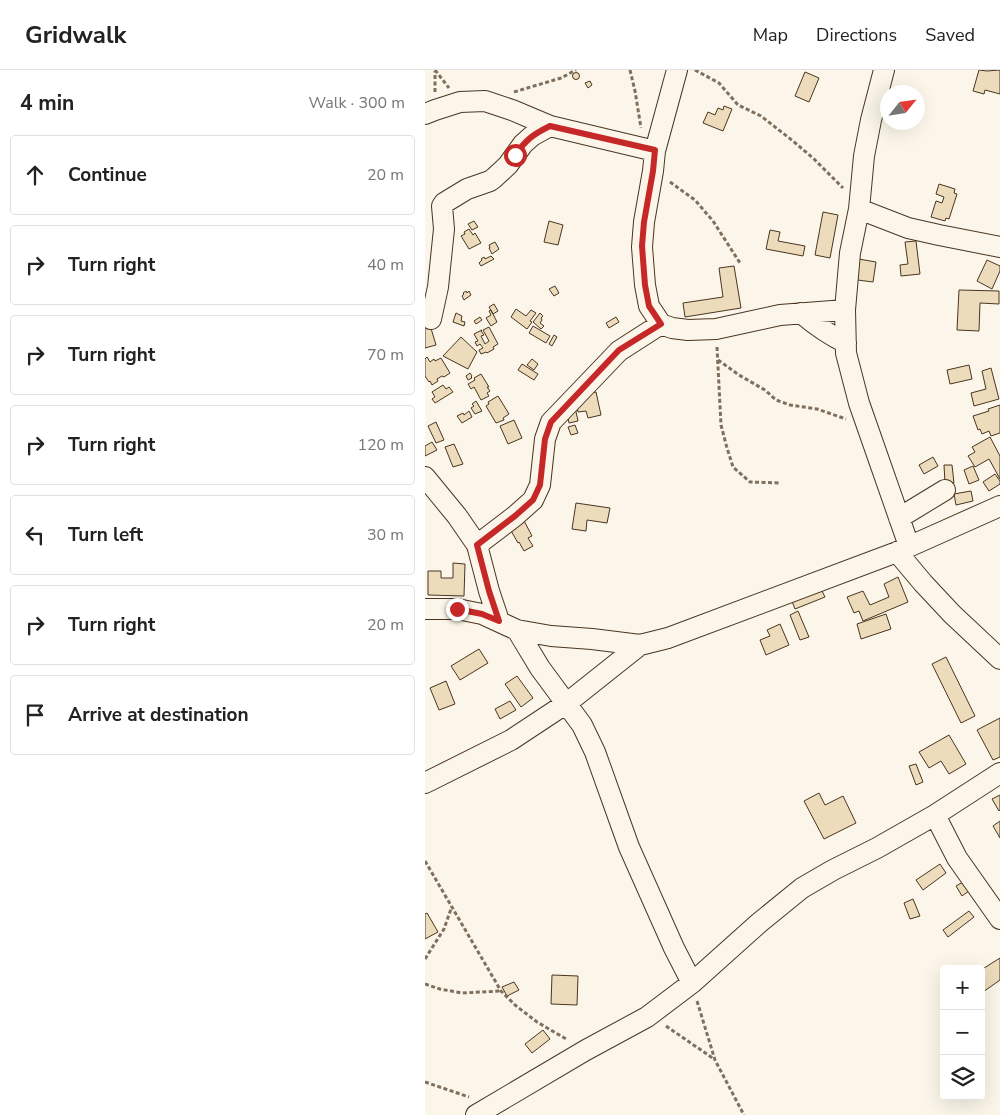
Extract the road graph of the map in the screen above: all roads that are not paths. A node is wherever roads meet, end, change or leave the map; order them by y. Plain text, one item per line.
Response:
1 (677, 70) edge
2 (884, 70) edge
3 (425, 114) edge
4 (550, 126) junction
5 (649, 149) junction
6 (859, 206) junction
7 (1000, 247) edge
8 (845, 310) junction
9 (801, 313) junction
10 (431, 319) dead end
11 (661, 324) junction
12 (846, 343) junction
13 (425, 477) edge
14 (945, 490) dead end
15 (1000, 506) edge
16 (899, 518) junction
17 (477, 545) junction
18 (903, 549) junction
19 (425, 609) edge
20 (499, 621) junction
21 (517, 630) junction
22 (639, 645) junction
23 (1000, 659) edge
24 (567, 703) junction
25 (1000, 773) edge
26 (425, 783) edge
27 (935, 815) junction
28 (1000, 919) edge
29 (692, 983) junction
30 (476, 1115) edge

1 - 5 street
2 - 6 street
3 - 4 street
4 - 5 street
4 - 10 street
5 - 11 street
6 - 7 street
6 - 8 street
8 - 9 street
8 - 12 street
9 - 11 street
9 - 12 street
11 - 17 street
12 - 16 street
13 - 17 street
14 - 16 street
15 - 18 street
16 - 18 street
17 - 20 street
18 - 22 street
18 - 23 street
19 - 20 street
20 - 21 street
21 - 22 street
21 - 24 street
22 - 24 street
24 - 26 street
24 - 29 street
25 - 27 street
27 - 28 street
27 - 29 street
29 - 30 street

